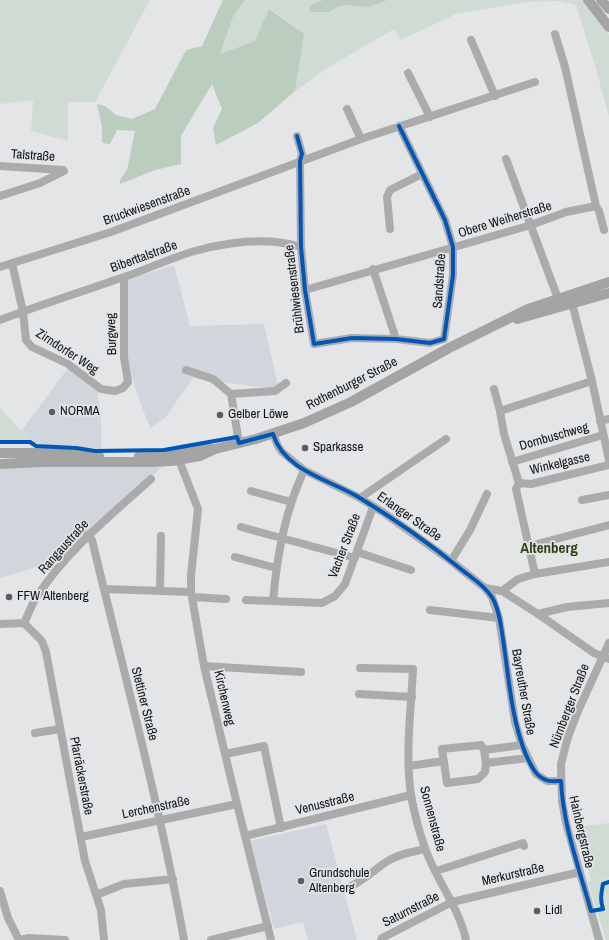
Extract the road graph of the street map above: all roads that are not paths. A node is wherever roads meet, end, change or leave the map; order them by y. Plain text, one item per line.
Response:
1 (588, 0) edge
2 (601, 0) edge
3 (609, 9) edge
4 (609, 27) edge
5 (555, 34) dead end
6 (471, 40) dead end
7 (408, 73) dead end
8 (535, 82) dead end
9 (495, 96) junction
10 (347, 109) dead end
11 (430, 117) junction
12 (399, 126) junction
13 (297, 136) dead end
14 (361, 139) junction
15 (506, 159) dead end
16 (300, 161) junction
17 (0, 166) edge
18 (35, 168) junction
19 (422, 174) junction
20 (40, 183) junction
21 (0, 196) edge
22 (596, 206) junction
23 (531, 225) junction
24 (390, 229) dead end
25 (604, 230) dead end
26 (453, 247) junction
27 (301, 248) junction
28 (12, 263) junction
29 (0, 267) edge
30 (373, 270) junction
31 (124, 278) junction
32 (609, 282) edge
33 (305, 290) junction
34 (609, 293) edge
35 (571, 299) junction
36 (560, 302) junction
37 (22, 312) junction
38 (0, 320) edge
39 (396, 339) junction
40 (430, 343) joint
41 (186, 370) dead end
42 (592, 381) junction
43 (286, 383) dead end
44 (101, 389) joint
45 (494, 390) dead end
46 (231, 394) junction
47 (500, 411) junction
48 (609, 419) edge
49 (600, 421) junction
50 (274, 434) junction
51 (603, 435) junction
52 (446, 439) dead end
53 (239, 443) junction
54 (215, 449) junction
55 (0, 453) edge
56 (179, 460) junction
57 (609, 460) edge
58 (512, 462) junction
59 (0, 464) edge
60 (609, 465) edge
61 (304, 470) junction
62 (151, 479) dead end
63 (519, 483) junction
64 (251, 491) dead end
65 (487, 494) dead end
66 (609, 494) edge
67 (360, 498) junction
68 (582, 500) dead end
69 (291, 502) junction
70 (373, 507) junction
71 (609, 525) edge
72 (241, 527) dead end
73 (87, 535) junction
74 (161, 536) dead end
75 (282, 538) junction
76 (529, 546) junction
77 (356, 555) junction
78 (235, 557) dead end
79 (450, 561) junction
80 (609, 562) edge
81 (276, 568) junction
82 (411, 570) dead end
83 (535, 574) junction
84 (485, 588) junction
85 (104, 589) junction
86 (160, 591) junction
87 (502, 591) junction
88 (192, 595) junction
89 (226, 599) dead end
90 (246, 600) dead end
91 (273, 601) junction
92 (609, 603) edge
93 (430, 610) dead end
94 (538, 614) junction
95 (499, 618) junction
96 (24, 623) junction
97 (0, 624) edge
98 (609, 643) edge
99 (606, 657) edge
100 (204, 666) junction
101 (360, 668) dead end
102 (301, 672) dead end
103 (359, 694) dead end
104 (412, 697) junction
105 (60, 729) junction
106 (35, 733) dead end
107 (522, 745) junction
108 (484, 750) junction
109 (225, 754) junction
110 (528, 758) junction
111 (444, 761) junction
112 (486, 763) junction
113 (409, 766) junction
114 (561, 781) junction
115 (411, 795) junction
116 (237, 804) junction
117 (160, 820) junction
118 (281, 828) junction
119 (80, 836) junction
120 (245, 836) junction
121 (524, 846) dead end
122 (425, 849) junction
123 (436, 871) junction
124 (580, 872) junction
125 (173, 879) junction
126 (347, 888) dead end
127 (0, 891) edge
128 (96, 895) junction
129 (452, 902) junction
130 (268, 926) junction
131 (19, 940) edge
132 (65, 940) edge
133 (104, 940) edge
134 (184, 940) edge
135 (211, 940) edge
136 (271, 940) edge
137 (381, 940) edge
138 (466, 940) edge
139 (599, 940) edge

1 - 4 main road
2 - 3 main road
5 - 22 street
6 - 9 street
7 - 11 street
8 - 9 street, Bruckwiesenstraße
9 - 11 street, Bruckwiesenstraße
10 - 14 street
11 - 12 street, Bruckwiesenstraße
12 - 14 street, Bruckwiesenstraße
12 - 19 street, Sandstraße
13 - 16 street
14 - 16 street, Bruckwiesenstraße
15 - 23 street
16 - 27 street, Brühlwiesenstraße
16 - 28 street, Bruckwiesenstraße
17 - 18 street, Talstraße
18 - 20 street
18 - 20 street, Talstraße
19 - 24 street
19 - 26 street, Sandstraße
20 - 21 street
22 - 23 street, Obere Weiherstraße
22 - 25 street
23 - 26 street, Obere Weiherstraße
23 - 36 street
26 - 30 street, Obere Weiherstraße
26 - 40 street, Sandstraße
27 - 31 street, Biberttalstraße
27 - 33 street, Brühlwiesenstraße
28 - 29 street, Bruckwiesenstraße
28 - 37 street, Zirndorfer Weg
30 - 33 street, Obere Weiherstraße
30 - 39 street
31 - 37 street, Biberttalstraße
31 - 44 street, Burgweg
32 - 35 main road, Rothenburger Straße
33 - 39 street, Brühlwiesenstraße
34 - 35 main road, Rothenburger Straße
35 - 36 main road, Rothenburger Straße
35 - 42 street
36 - 50 main road, Rothenburger Straße
37 - 38 street, Biberttalstraße
37 - 44 street, Zirndorfer Weg
39 - 40 street, Brühlwiesenstraße
41 - 46 street
42 - 47 street
42 - 49 street
43 - 46 street
45 - 47 street, Winkelgasse
46 - 53 street
47 - 58 street, Winkelgasse
48 - 49 street
49 - 51 street
50 - 53 main road, Rothenburger Straße
50 - 61 street, Erlanger Straße
51 - 57 street
51 - 58 street, Dornbuschweg
52 - 67 street
53 - 54 main road, Rothenburger Straße
54 - 55 main road, Rothenburger Straße
54 - 56 main road, Rothenburger Straße
56 - 59 main road, Rothenburger Straße
56 - 88 street, Kirchenweg
58 - 63 street, Winkelgasse
60 - 63 street, Winkelgasse
61 - 67 street, Erlanger Straße
61 - 69 street
62 - 73 street, Rangaustraße
63 - 76 street
64 - 69 street
65 - 79 street
66 - 68 street
67 - 70 street, Erlanger Straße
69 - 75 street
70 - 77 street, Vacher Straße
70 - 79 street, Erlanger Straße
71 - 76 street
72 - 75 street
73 - 85 street, Stettiner Straße
73 - 96 street, Rangaustraße
74 - 86 street
75 - 77 street
75 - 81 street
76 - 83 street
77 - 82 street
77 - 91 street, Vacher Straße
78 - 81 street
79 - 84 street, Erlanger Straße
80 - 83 street
81 - 91 street
83 - 87 street
84 - 87 street, Erlanger Straße
84 - 95 street, Bayreuther Straße
85 - 86 street
85 - 117 street, Stettiner Straße
86 - 88 street
87 - 94 street, Erlanger Straße
88 - 89 street
88 - 100 street, Kirchenweg
90 - 91 street, Vacher Straße
92 - 94 street
93 - 95 street
94 - 99 street, Erlanger Straße
95 - 107 street, Bayreuther Straße
96 - 97 street
96 - 105 street, Pfarräckerstraße
98 - 99 street, Nürnberger Straße
99 - 114 street, Nürnberger Straße
100 - 102 street
100 - 109 street, Kirchenweg
101 - 104 street, Sonnenstraße
103 - 104 street
104 - 113 street, Sonnenstraße
105 - 106 street
105 - 119 street, Pfarräckerstraße
107 - 108 street, Bayreuther Straße
107 - 110 street, Bayreuther Straße
108 - 111 street, Bayreuther Straße
108 - 112 street
109 - 116 street, Kirchenweg
109 - 118 street
110 - 112 street
110 - 114 street, Bayreuther Straße
111 - 112 street
111 - 113 street
113 - 115 street, Sonnenstraße
114 - 124 street, Hainbergstraße
115 - 118 street, Venusstraße
115 - 122 street, Sonnenstraße
116 - 117 street, Lerchenstraße
116 - 120 street, Kirchenweg
117 - 119 street, Lerchenstraße
117 - 125 street, Stettiner Straße
118 - 120 street, Venusstraße
119 - 128 street, Pfarräckerstraße
120 - 130 street, Kirchenweg
121 - 123 street
122 - 123 street, Sonnenstraße
122 - 126 street
123 - 129 street, Sonnenstraße
124 - 129 street, Merkurstraße
124 - 139 street, Hainbergstraße
125 - 128 street
125 - 134 street, Stettiner Straße
127 - 131 street
128 - 133 street, Pfarräckerstraße
129 - 137 street, Saturnstraße
129 - 138 street, Sonnenstraße
130 - 135 street
130 - 136 street, Kirchenweg
131 - 132 street

